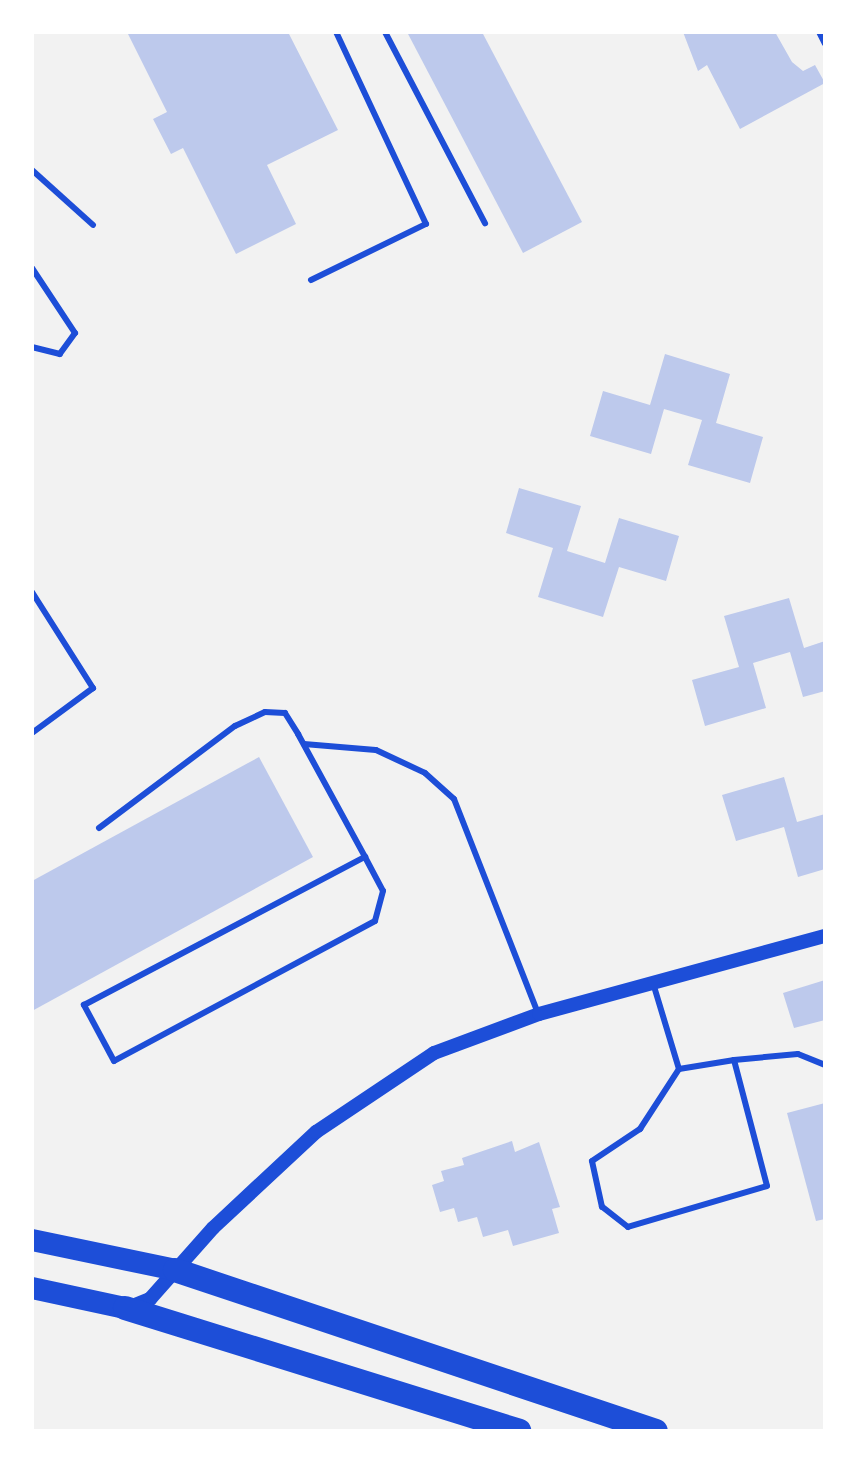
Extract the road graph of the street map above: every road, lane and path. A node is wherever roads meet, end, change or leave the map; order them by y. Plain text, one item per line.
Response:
1 (336, 32) edge
2 (385, 32) edge
3 (819, 32) edge
4 (825, 44) edge
5 (32, 170) edge
6 (485, 223) dead end
7 (93, 225) dead end
8 (32, 268) edge
9 (311, 280) dead end
10 (32, 347) edge
11 (32, 592) edge
12 (32, 733) edge
13 (304, 744) junction
14 (99, 828) dead end
15 (365, 857) junction
16 (825, 936) edge
17 (653, 983) junction
18 (539, 1014) junction
19 (734, 1060) junction
20 (825, 1065) edge
21 (679, 1069) junction
22 (32, 1240) edge
23 (175, 1270) junction
24 (32, 1288) edge
25 (125, 1308) junction
26 (519, 1431) edge
27 (656, 1431) edge

1 - 9 lane
2 - 6 lane
3 - 4 lane
5 - 7 lane
8 - 10 lane
11 - 12 lane
13 - 14 lane
13 - 15 lane
13 - 18 lane
15 - 15 lane
16 - 17 street
17 - 18 street
17 - 21 lane
18 - 23 street
19 - 20 lane
19 - 21 lane
19 - 21 lane
22 - 23 highway
23 - 25 street
23 - 27 highway
24 - 25 highway
25 - 26 highway

